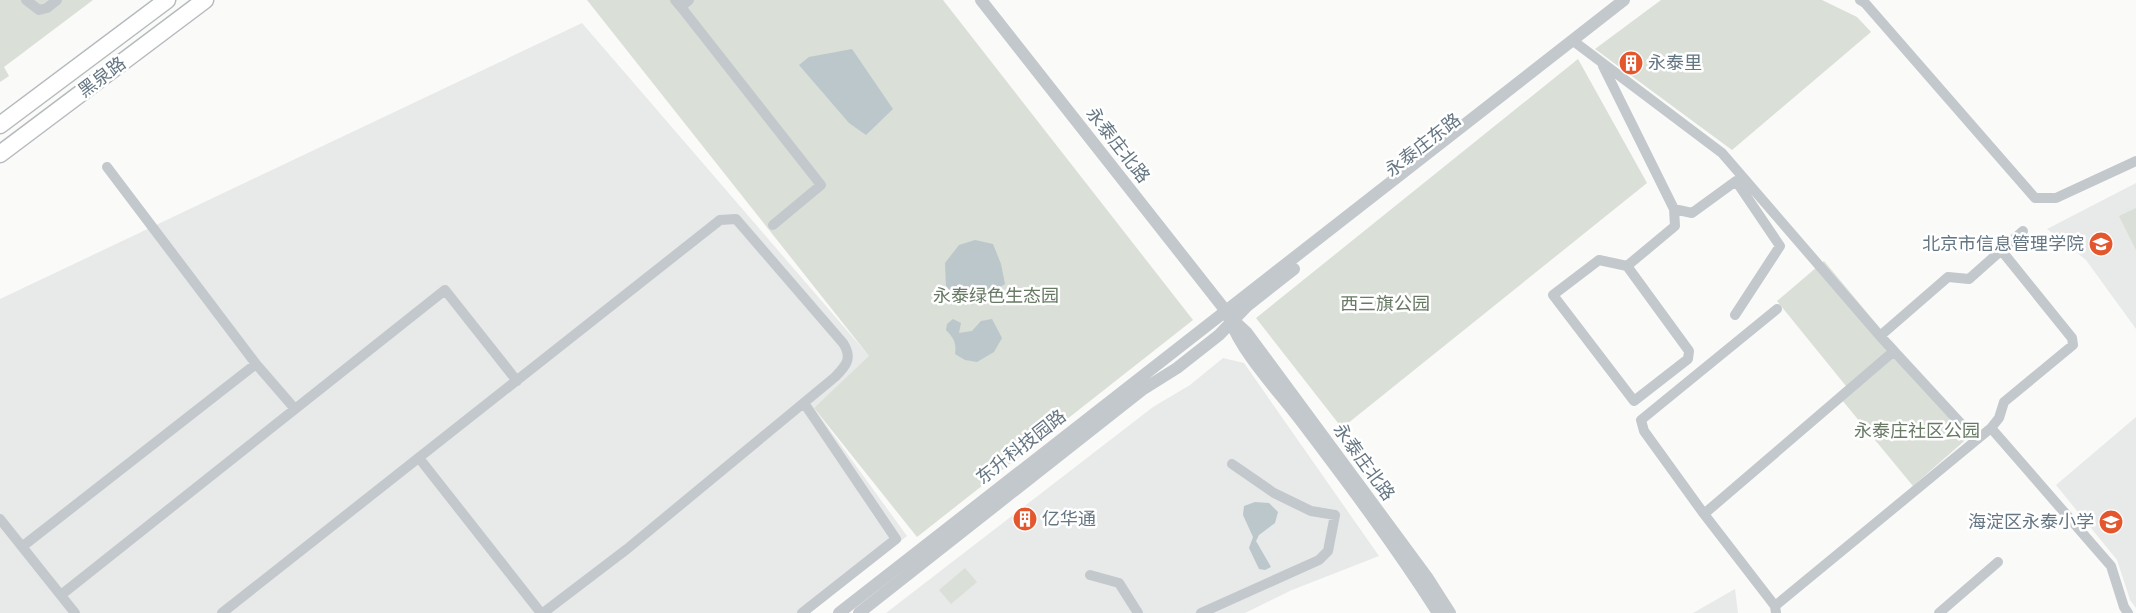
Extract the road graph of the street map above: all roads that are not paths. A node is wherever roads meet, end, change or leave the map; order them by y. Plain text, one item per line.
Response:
1 (26, 0) edge
2 (57, 0) edge
3 (167, 0) edge
4 (205, 0) edge
5 (689, 0) edge
6 (981, 0) edge
7 (1624, 0) edge
8 (1636, 0) edge
9 (1860, 0) edge
10 (678, 4) edge
11 (0, 125) edge
12 (0, 154) edge
13 (2136, 161) edge
14 (107, 167) dead end
15 (1674, 209) junction
16 (773, 225) dead end
17 (2023, 231) dead end
18 (2001, 250) junction
19 (1627, 266) junction
20 (1777, 309) dead end
21 (1735, 315) dead end
22 (1230, 318) junction
23 (1880, 336) junction
24 (256, 364) junction
25 (517, 381) junction
26 (804, 403) junction
27 (294, 409) junction
28 (1991, 428) junction
29 (1976, 440) junction
30 (419, 458) junction
31 (1232, 464) dead end
32 (1704, 514) junction
33 (0, 519) edge
34 (23, 546) junction
35 (1998, 562) dead end
36 (1090, 575) dead end
37 (61, 595) junction
38 (1775, 610) edge
39 (2123, 611) edge
40 (75, 613) edge
41 (222, 613) edge
42 (542, 613) edge
43 (802, 613) edge
44 (839, 613) edge
45 (859, 613) edge
46 (1138, 613) edge
47 (1201, 613) edge
48 (1438, 613) edge
49 (1450, 613) edge
50 (1939, 613) edge

1 - 2 street
3 - 11 main road, 黑泉路
4 - 12 main road, 黑泉路
5 - 10 street
6 - 22 street, 永泰庄北路
7 - 22 street, 永泰庄东路
8 - 22 street, 永泰庄东路
9 - 13 street
10 - 16 street
14 - 24 street
15 - 19 street
15 - 21 street
15 - 23 street
17 - 18 street
18 - 23 street
18 - 28 street
19 - 19 street
20 - 32 street
22 - 44 street, 东升科技园路
22 - 45 street, 东升科技园路
22 - 48 street, 永泰庄北路
22 - 49 street, 永泰庄北路
23 - 29 street
23 - 32 street
24 - 27 street
24 - 34 street
25 - 26 street
25 - 27 street
25 - 30 street
26 - 42 street
26 - 43 street
27 - 37 street
28 - 29 street
28 - 39 street
29 - 38 street
30 - 41 street
30 - 42 street
31 - 47 street
32 - 38 street
33 - 34 street
34 - 37 street
35 - 50 street
36 - 46 street
37 - 40 street

